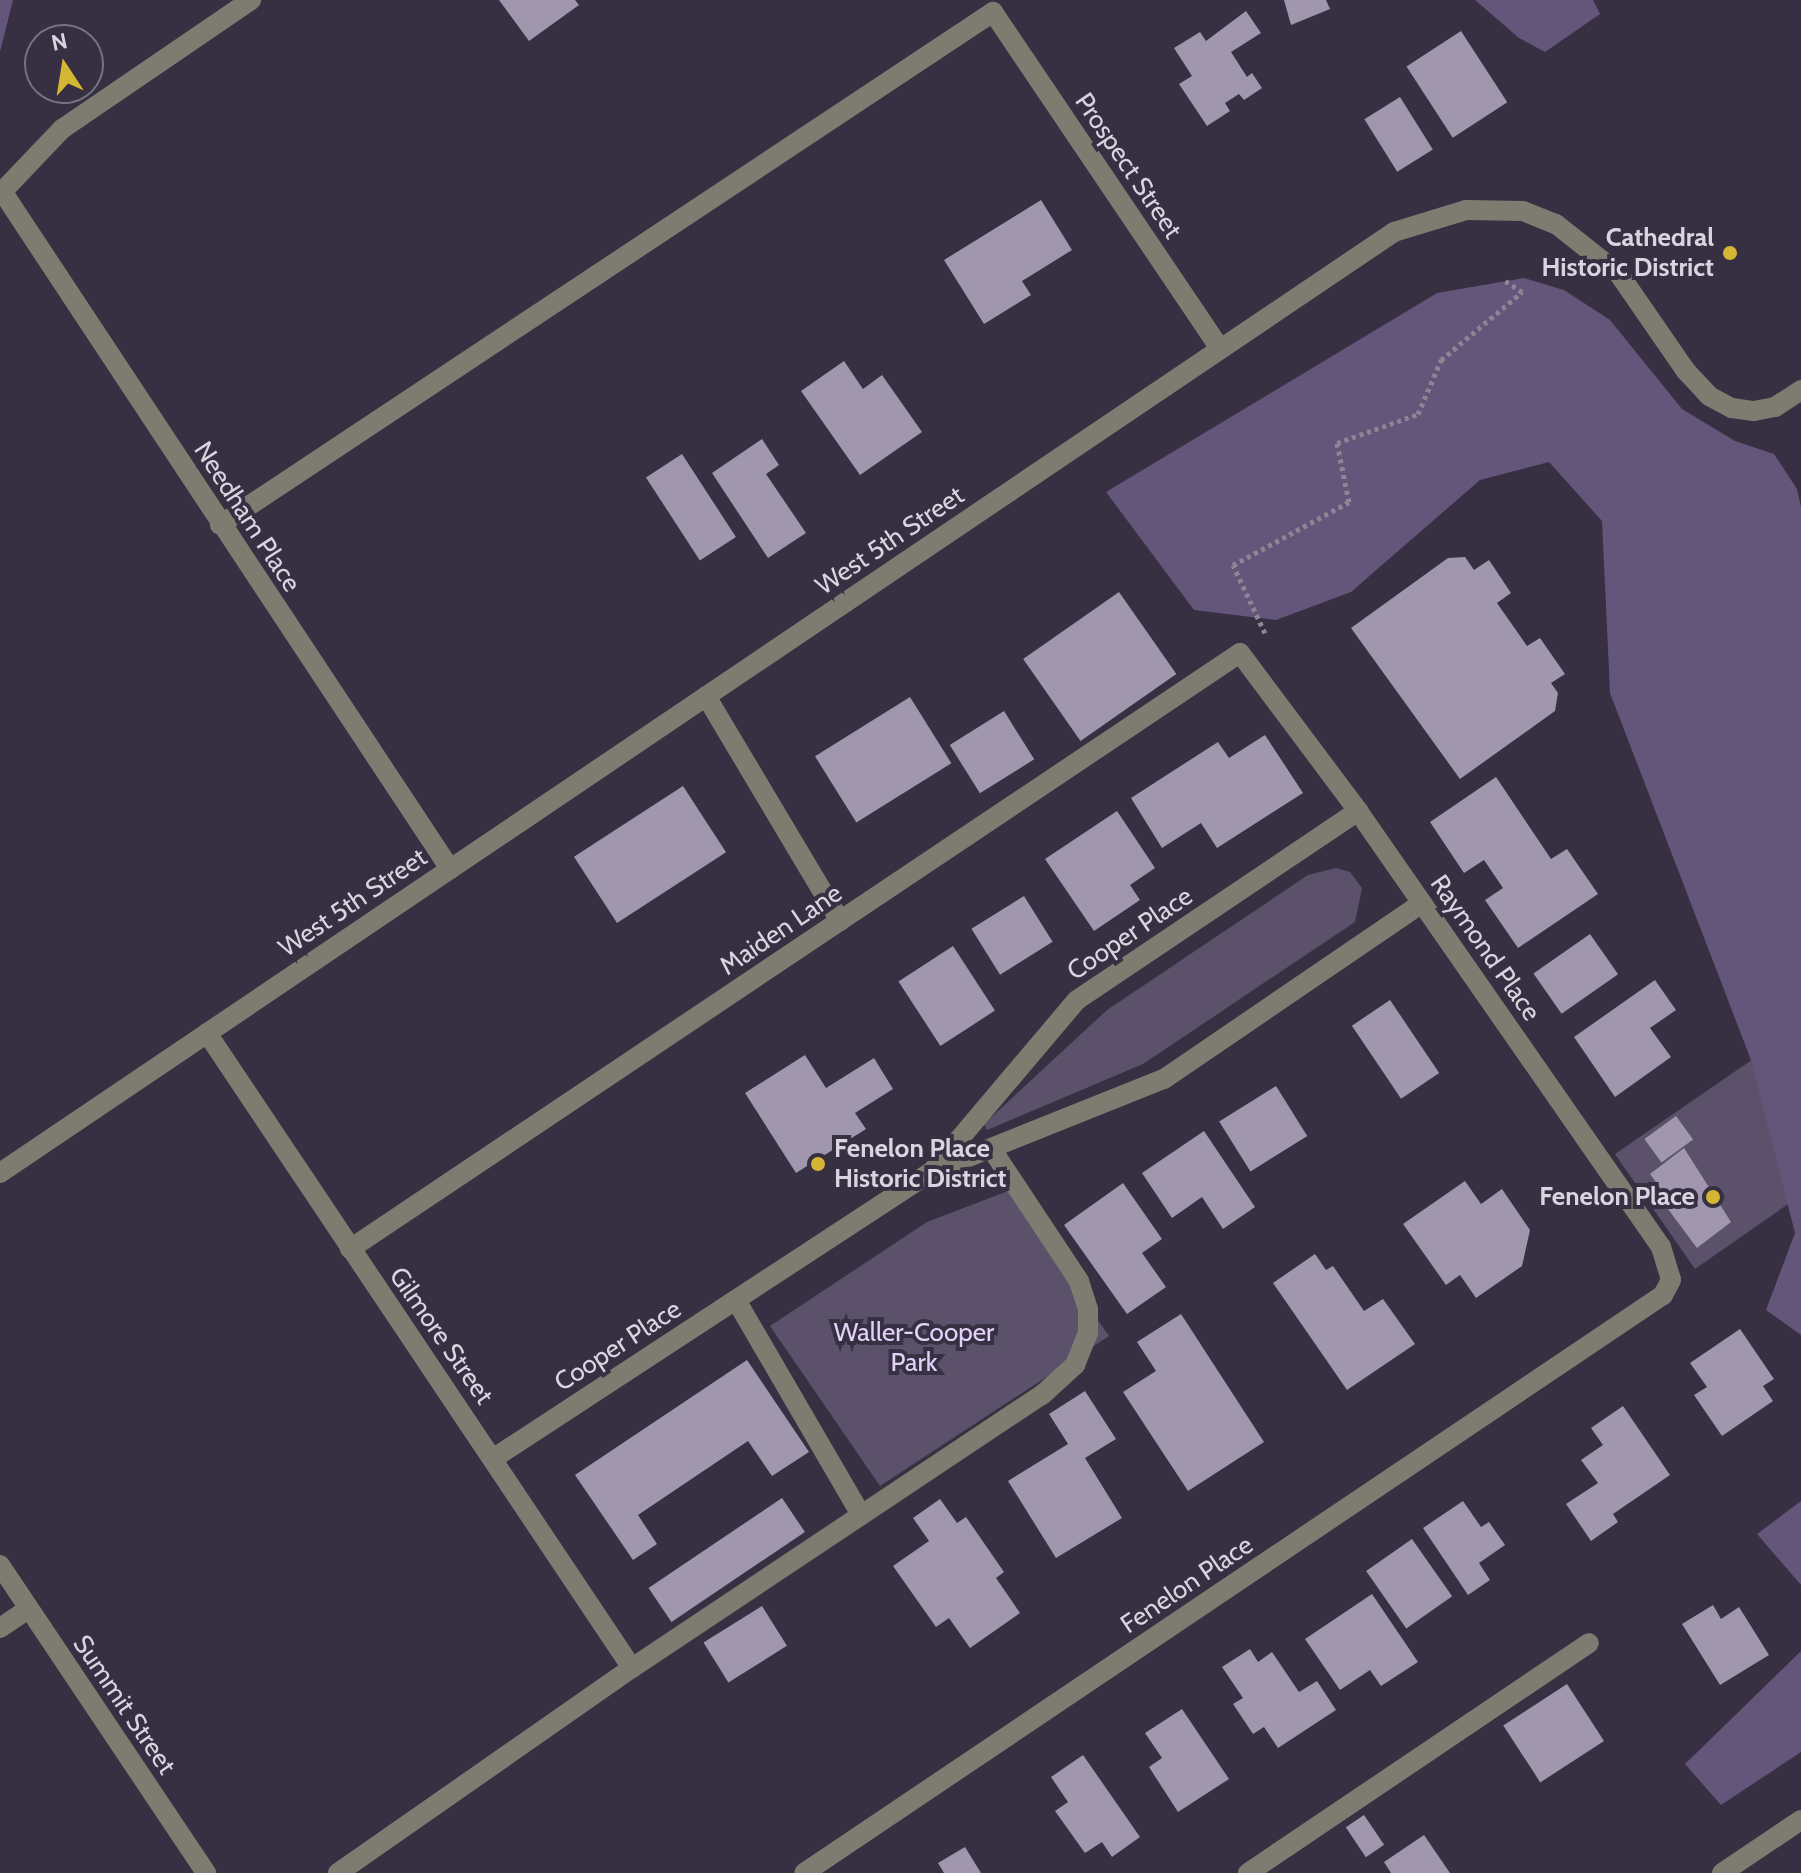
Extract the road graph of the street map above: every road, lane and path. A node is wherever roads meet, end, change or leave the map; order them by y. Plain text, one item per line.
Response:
1 (251, 0) edge
2 (1, 192) edge
3 (1504, 280) dead end
4 (1220, 349) junction
5 (1801, 390) edge
6 (220, 525) junction
7 (1267, 636) dead end
8 (1240, 653) joint
9 (706, 696) junction
10 (1358, 811) junction
11 (450, 869) junction
12 (1422, 903) junction
13 (840, 921) junction
14 (207, 1033) junction
15 (991, 1148) junction
16 (931, 1172) junction
17 (0, 1173) edge
18 (350, 1249) junction
19 (1671, 1280) joint
20 (736, 1300) junction
21 (494, 1458) junction
22 (861, 1515) junction
23 (0, 1565) edge
24 (28, 1609) junction
25 (0, 1628) edge
26 (1589, 1643) dead end
27 (632, 1668) junction
28 (1801, 1820) edge
29 (206, 1873) edge
30 (338, 1873) edge
31 (804, 1873) edge
32 (1248, 1873) edge
33 (1722, 1873) edge

1 - 2 street
2 - 6 street, Needham Place
3 - 7 path
4 - 5 street, West 5th Street
4 - 6 street, Prospect Street
4 - 9 street, West 5th Street
6 - 11 street, Needham Place
8 - 10 street, Raymond Place
8 - 13 street, Maiden Lane
9 - 11 street, West 5th Street
9 - 13 street
10 - 12 street, Raymond Place
10 - 16 street, Cooper Place
11 - 14 street, West 5th Street
12 - 15 street, Cooper Place
12 - 19 street, Raymond Place
13 - 18 street, Maiden Lane
14 - 17 street, West 5th Street
14 - 18 street, Gilmore Street
15 - 16 street, Cooper Place
15 - 22 street
16 - 20 street, Cooper Place
18 - 21 street, Gilmore Street
19 - 31 street, Fenelon Place
20 - 21 street, Cooper Place
20 - 22 street
21 - 27 street, Gilmore Street
22 - 27 street
23 - 24 street, Summit Street
24 - 25 street
24 - 29 street, Summit Street
26 - 32 street
27 - 30 street
28 - 33 street

